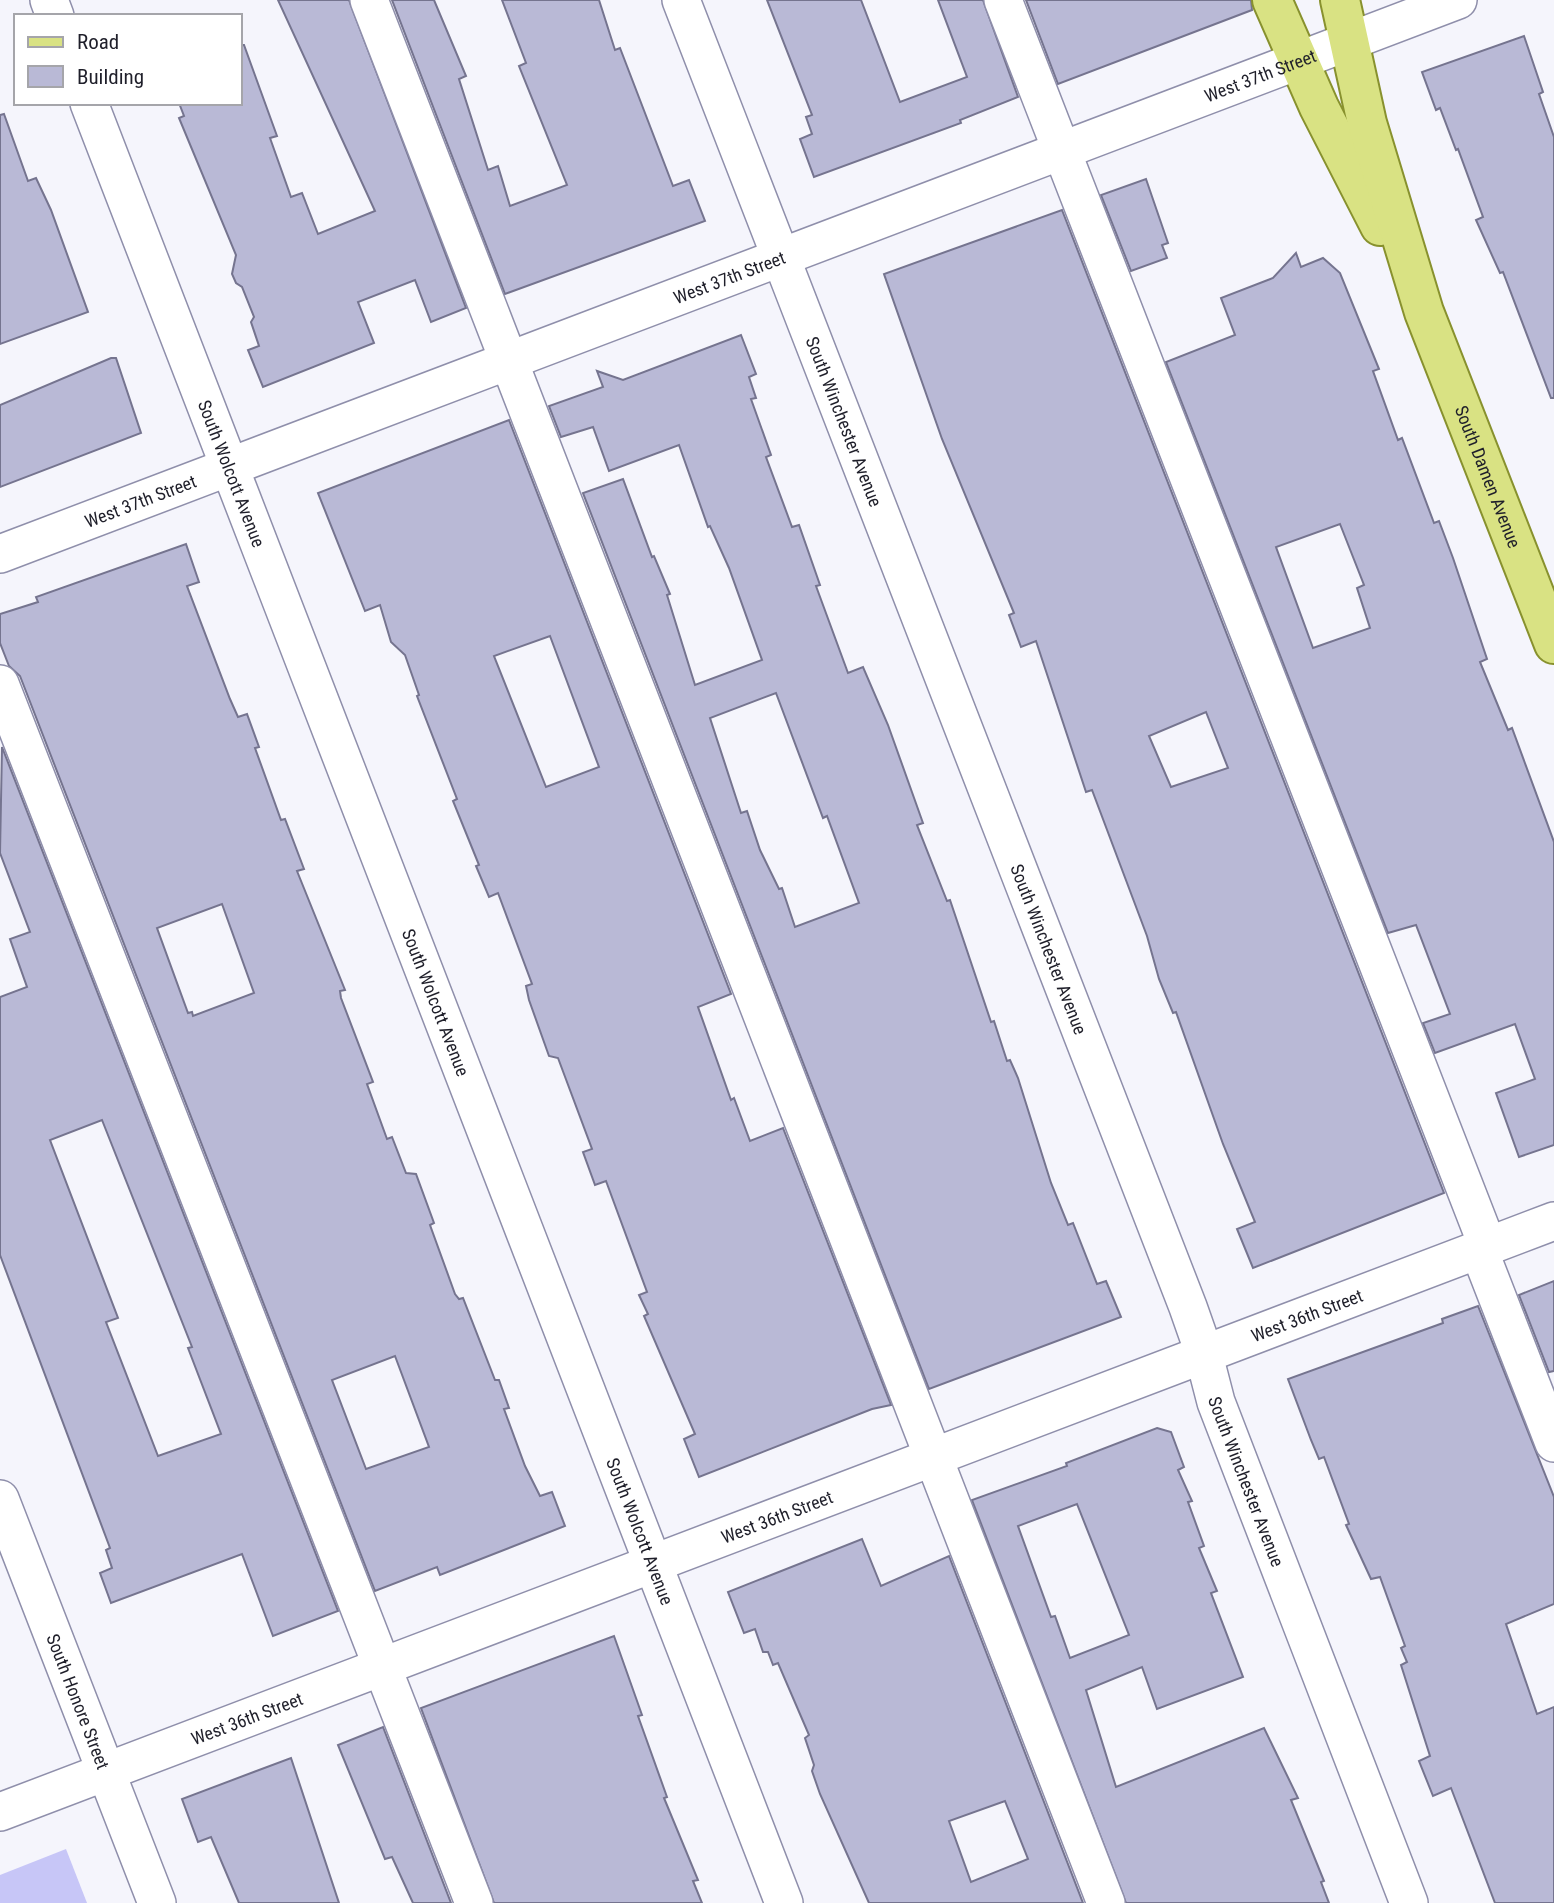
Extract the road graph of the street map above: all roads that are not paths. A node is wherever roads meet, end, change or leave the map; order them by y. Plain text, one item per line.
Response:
1 (369, 0) edge
2 (681, 0) edge
3 (1003, 0) edge
4 (1272, 0) edge
5 (1340, 0) edge
6 (1458, 0) edge
7 (1349, 42) junction
8 (1297, 61) junction
9 (90, 105) edge
10 (1062, 151) junction
11 (780, 257) junction
12 (1424, 312) junction
13 (509, 361) junction
14 (229, 467) junction
15 (0, 554) edge
16 (1554, 644) edge
17 (0, 684) edge
18 (1554, 1222) edge
19 (1484, 1248) junction
20 (1204, 1354) junction
21 (1554, 1443) edge
22 (934, 1457) junction
23 (0, 1499) edge
24 (654, 1563) junction
25 (382, 1667) junction
26 (107, 1771) junction
27 (0, 1812) edge
28 (157, 1903) edge
29 (474, 1903) edge
30 (785, 1903) edge
31 (1106, 1903) edge
32 (1409, 1903) edge

1 - 13 street
2 - 11 street, South Winchester Avenue
3 - 10 street
4 - 8 main road, South Damen Avenue
5 - 7 main road, South Damen Avenue
6 - 7 street, West 37th Street
7 - 8 street, West 37th Street
7 - 12 main road, South Damen Avenue
8 - 10 street, West 37th Street
8 - 12 main road, South Damen Avenue
9 - 14 street, South Wolcott Avenue
10 - 11 street, West 37th Street
10 - 19 street
11 - 13 street, West 37th Street
11 - 20 street, South Winchester Avenue
12 - 16 main road, South Damen Avenue
13 - 14 street, West 37th Street
13 - 22 street
14 - 15 street, West 37th Street
14 - 24 street, South Wolcott Avenue
17 - 25 street
18 - 19 street, West 36th Street
19 - 20 street, West 36th Street
19 - 21 street
20 - 22 street, West 36th Street
20 - 32 street, South Winchester Avenue
22 - 24 street, West 36th Street
22 - 31 street
23 - 26 street, South Honore Street
24 - 25 street, West 36th Street
24 - 30 street, South Wolcott Avenue
25 - 26 street, West 36th Street
25 - 29 street
26 - 27 street, West 36th Street
26 - 28 street, South Honore Street

